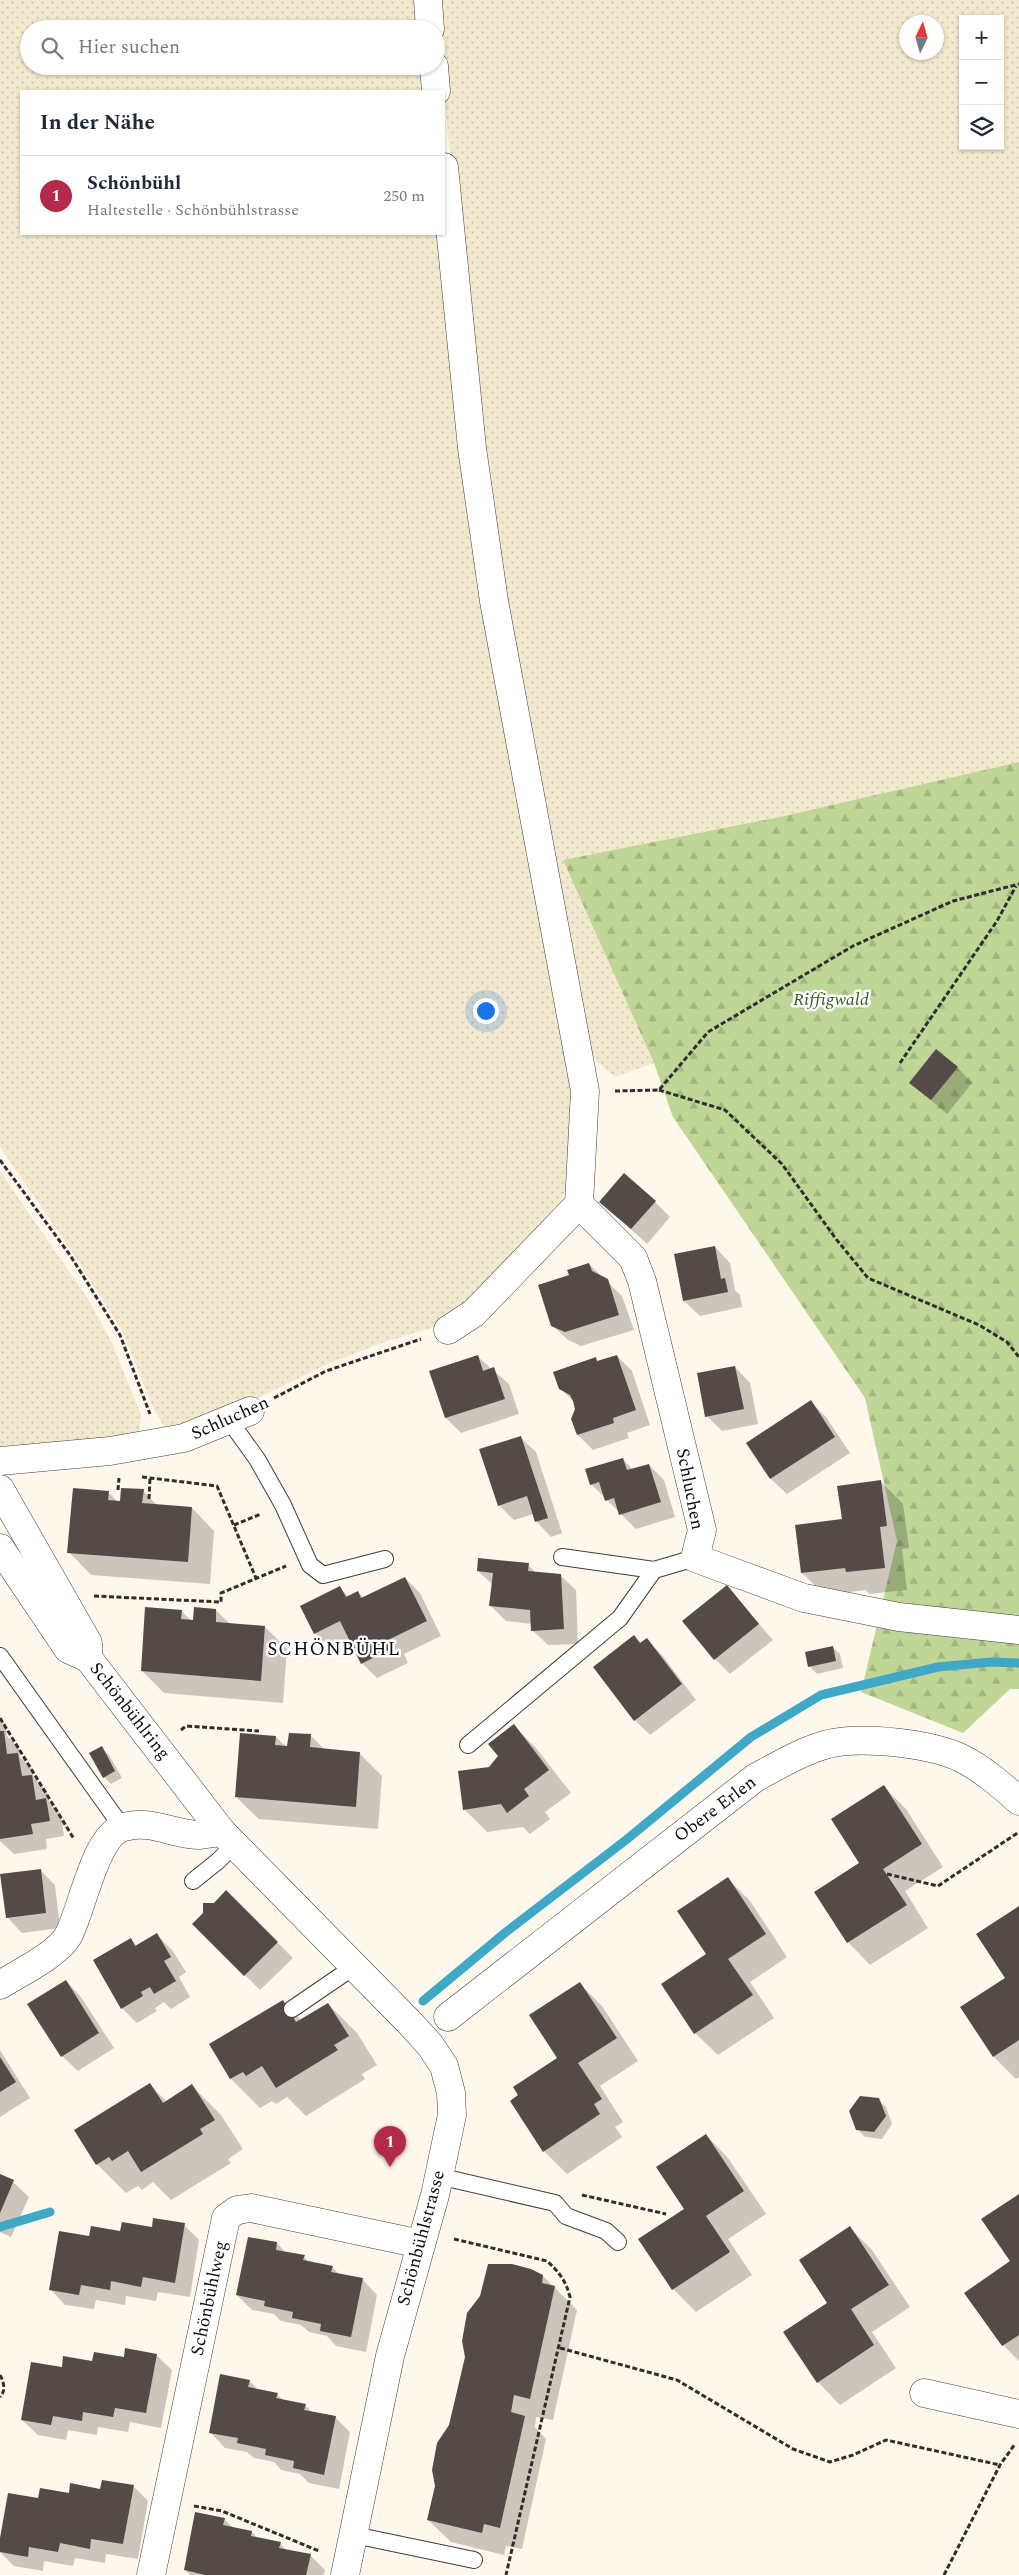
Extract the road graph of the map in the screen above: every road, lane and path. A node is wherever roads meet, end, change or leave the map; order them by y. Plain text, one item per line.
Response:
1 (428, 0) edge
2 (429, 20) edge
3 (435, 75) edge
4 (436, 90) edge
5 (445, 177) edge
6 (1017, 885) edge
7 (900, 1063) dead end
8 (659, 1090) junction
9 (585, 1091) junction
10 (0, 1160) edge
11 (579, 1204) junction
12 (448, 1330) joint
13 (1019, 1357) edge
14 (240, 1416) junction
15 (160, 1442) junction
16 (0, 1461) edge
17 (119, 1474) dead end
18 (127, 1475) dead end
19 (135, 1476) dead end
20 (150, 1478) junction
21 (0, 1489) edge
22 (149, 1499) dead end
23 (0, 1548) edge
24 (562, 1557) dead end
25 (307, 1558) junction
26 (695, 1558) junction
27 (385, 1559) dead end
28 (654, 1570) junction
29 (256, 1578) junction
30 (90, 1598) dead end
31 (1019, 1630) edge
32 (0, 1656) edge
33 (88, 1658) junction
34 (0, 1718) edge
35 (179, 1731) dead end
36 (259, 1731) dead end
37 (468, 1745) dead end
38 (1019, 1802) edge
39 (122, 1827) junction
40 (1019, 1832) edge
41 (229, 1838) junction
42 (76, 1841) dead end
43 (887, 1874) dead end
44 (193, 1881) dead end
45 (331, 1941) joint
46 (355, 1966) junction
47 (0, 1985) edge
48 (292, 2009) dead end
49 (448, 2017) dead end
50 (388, 2131) dead end
51 (377, 2139) dead end
52 (438, 2176) junction
53 (555, 2203) junction
54 (666, 2214) dead end
55 (422, 2238) junction
56 (618, 2242) dead end
57 (560, 2348) junction
58 (0, 2375) edge
59 (924, 2393) dead end
60 (0, 2398) edge
61 (1019, 2414) edge
62 (1019, 2438) edge
63 (1000, 2465) junction
64 (167, 2501) junction
65 (354, 2535) junction
66 (314, 2550) dead end
67 (474, 2560) dead end
68 (151, 2575) edge
69 (346, 2575) edge
70 (506, 2575) edge
71 (944, 2575) edge

1 - 2 street
3 - 4 street
5 - 9 street
6 - 7 path
6 - 8 path
8 - 9 path
8 - 13 path
9 - 11 street
10 - 15 path
11 - 12 street
11 - 26 street, Schluchen
12 - 14 path, Schluchen
14 - 15 street, Schluchen
14 - 25 lane
15 - 16 street, Schluchen
17 - 18 path
19 - 20 path
20 - 22 path
20 - 29 path
21 - 33 street
23 - 33 street, Schönbühlring
24 - 28 lane
25 - 27 lane
25 - 29 path
26 - 28 lane
26 - 31 street
28 - 37 lane
29 - 30 path
32 - 39 lane
33 - 41 street, Schönbühlring
34 - 42 path
35 - 36 path
38 - 49 street, Obere Erlen
39 - 41 street
39 - 47 street
40 - 43 path
41 - 44 lane
41 - 45 street, Schönbühlring
45 - 46 street, Schönbühlstrasse
46 - 48 lane
46 - 52 street, Schönbühlstrasse
50 - 51 path
52 - 53 lane
52 - 55 street, Schönbühlstrasse
53 - 54 path
53 - 56 lane
55 - 57 path
55 - 64 street, Schönbühlweg
55 - 65 street, Schönbühlstrasse
57 - 63 path
57 - 70 path
58 - 60 path
59 - 61 street
62 - 63 path
63 - 71 path
64 - 66 path
64 - 68 street, Schönbühlweg
65 - 67 lane
65 - 69 street, Schönbühlstrasse

